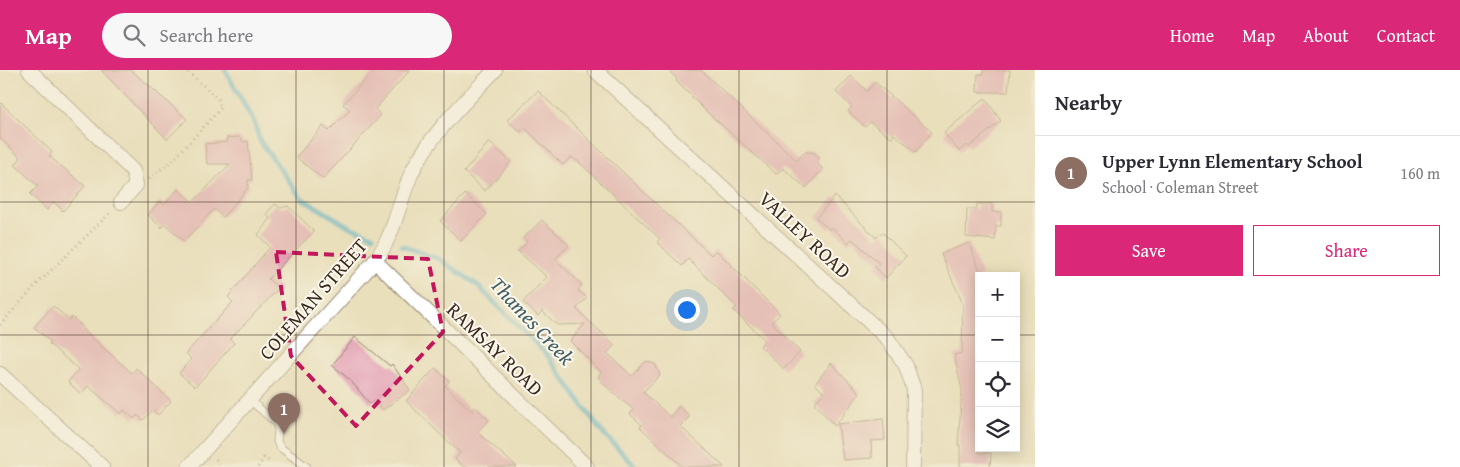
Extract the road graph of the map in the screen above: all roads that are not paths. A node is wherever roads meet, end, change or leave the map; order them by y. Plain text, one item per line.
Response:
1 (29, 70) edge
2 (495, 70) edge
3 (595, 70) edge
4 (121, 202) road end
5 (375, 261) junction
6 (0, 374) edge
7 (250, 400) junction
8 (102, 467) edge
9 (189, 467) edge
10 (306, 467) edge
11 (587, 467) edge
12 (913, 467) edge

1 - 4 street
2 - 5 street, COLEMAN STREET
3 - 12 street, VALLEY ROAD
5 - 7 street, COLEMAN STREET
5 - 11 street, RAMSAY ROAD
6 - 8 street
7 - 9 street, COLEMAN STREET
7 - 10 lane

